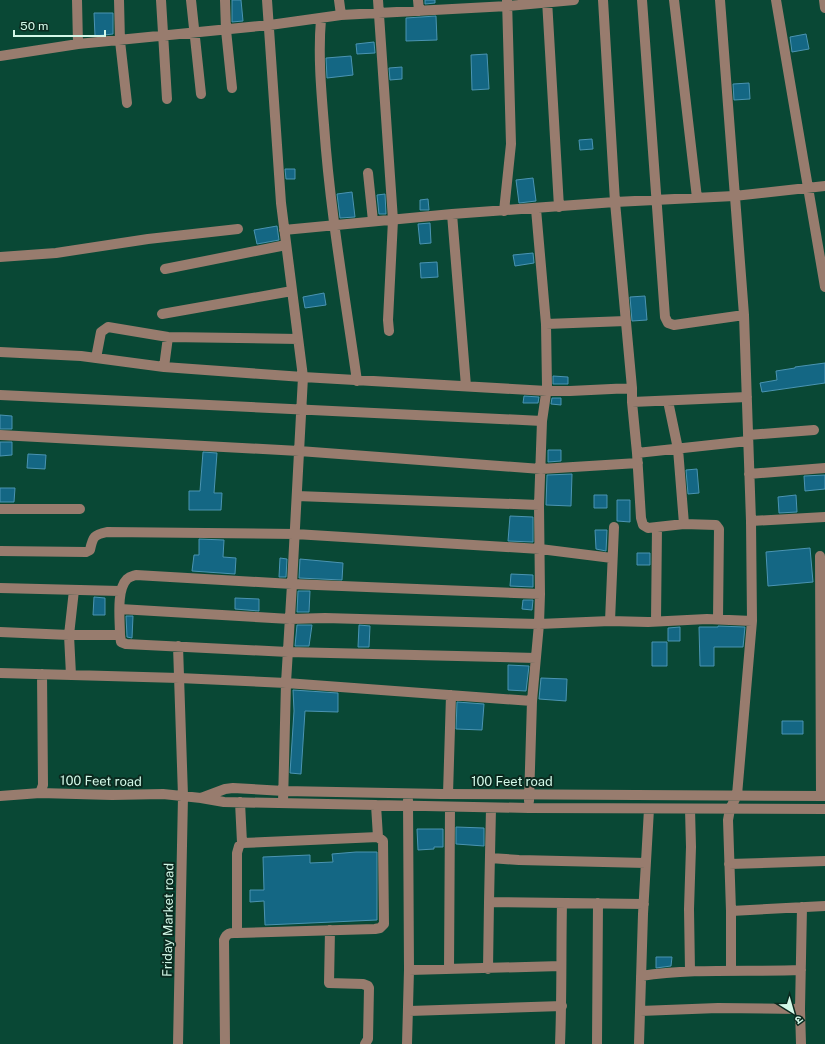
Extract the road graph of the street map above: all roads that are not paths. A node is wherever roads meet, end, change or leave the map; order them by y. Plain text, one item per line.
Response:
1 (76, 0) edge
2 (119, 0) edge
3 (161, 0) edge
4 (191, 0) edge
5 (225, 0) edge
6 (267, 0) edge
7 (339, 0) edge
8 (378, 0) edge
9 (418, 0) edge
10 (574, 0) edge
11 (603, 0) edge
12 (642, 0) edge
13 (674, 0) edge
14 (720, 0) edge
15 (776, 0) edge
16 (824, 0) edge
17 (547, 2) edge
18 (508, 3) edge
19 (465, 4) edge
20 (825, 8) edge
21 (419, 11) junction
22 (378, 14) junction
23 (341, 15) junction
24 (321, 19) junction
25 (270, 25) junction
26 (226, 30) junction
27 (194, 32) junction
28 (162, 36) junction
29 (120, 41) junction
30 (78, 44) junction
31 (0, 56) edge
32 (232, 88) dead end
33 (201, 94) dead end
34 (167, 99) dead end
35 (126, 103) dead end
36 (368, 173) dead end
37 (825, 186) edge
38 (808, 188) junction
39 (734, 196) junction
40 (697, 198) junction
41 (657, 200) junction
42 (616, 202) junction
43 (559, 207) junction
44 (536, 208) junction
45 (504, 210) junction
46 (452, 214) junction
47 (393, 220) junction
48 (373, 221) junction
49 (334, 224) junction
50 (238, 229) dead end
51 (284, 230) junction
52 (286, 245) junction
53 (0, 257) edge
54 (165, 269) dead end
55 (825, 287) edge
56 (292, 291) junction
57 (162, 314) dead end
58 (744, 315) junction
59 (626, 321) junction
60 (546, 324) junction
61 (389, 331) dead end
62 (168, 337) junction
63 (298, 339) junction
64 (0, 352) edge
65 (96, 358) junction
66 (164, 367) junction
67 (303, 377) junction
68 (357, 380) junction
69 (466, 386) junction
70 (632, 388) junction
71 (546, 391) junction
72 (0, 395) edge
73 (747, 397) junction
74 (668, 401) junction
75 (632, 402) junction
76 (301, 410) junction
77 (542, 421) junction
78 (814, 430) dead end
79 (0, 435) edge
80 (748, 438) junction
81 (678, 449) junction
82 (299, 451) junction
83 (637, 453) junction
84 (638, 464) junction
85 (825, 468) edge
86 (541, 469) junction
87 (749, 474) junction
88 (297, 496) junction
89 (539, 505) junction
90 (0, 509) edge
91 (80, 509) dead end
92 (825, 517) edge
93 (751, 521) junction
94 (684, 524) junction
95 (614, 527) dead end
96 (657, 527) junction
97 (295, 534) junction
98 (540, 548) junction
99 (0, 551) edge
100 (820, 556) dead end
101 (612, 558) junction
102 (292, 584) junction
103 (0, 588) edge
104 (74, 590) junction
105 (120, 591) junction
106 (540, 594) junction
107 (120, 609) junction
108 (290, 619) junction
109 (718, 619) junction
110 (610, 621) junction
111 (752, 621) junction
112 (656, 622) junction
113 (539, 624) junction
114 (0, 632) edge
115 (68, 634) junction
116 (120, 635) junction
117 (178, 646) junction
118 (288, 652) junction
119 (536, 658) junction
120 (0, 673) edge
121 (42, 674) junction
122 (71, 675) junction
123 (179, 678) junction
124 (286, 683) junction
125 (452, 695) junction
126 (532, 701) junction
127 (284, 790) junction
128 (40, 793) junction
129 (408, 793) junction
130 (448, 794) junction
131 (529, 794) junction
132 (737, 795) junction
133 (0, 796) edge
134 (183, 796) junction
135 (823, 796) edge
136 (201, 798) junction
137 (240, 802) junction
138 (283, 803) junction
139 (376, 805) junction
140 (408, 806) junction
141 (450, 807) junction
142 (491, 808) junction
143 (529, 808) junction
144 (649, 809) junction
145 (690, 809) junction
146 (730, 809) junction
147 (825, 809) edge
148 (378, 837) junction
149 (242, 843) junction
150 (490, 858) junction
151 (825, 861) edge
152 (646, 863) junction
153 (729, 864) junction
154 (489, 902) junction
155 (598, 903) junction
156 (562, 904) junction
157 (644, 904) junction
158 (825, 906) edge
159 (802, 907) junction
160 (731, 911) junction
161 (330, 930) junction
162 (237, 932) junction
163 (561, 966) junction
164 (449, 969) junction
165 (488, 969) junction
166 (409, 970) junction
167 (731, 970) junction
168 (801, 970) junction
169 (690, 971) junction
170 (641, 976) junction
171 (562, 1006) junction
172 (800, 1009) junction
173 (640, 1010) junction
174 (409, 1011) junction
175 (178, 1044) edge
176 (225, 1044) edge
177 (365, 1044) edge
178 (407, 1044) edge
179 (560, 1044) edge
180 (597, 1044) edge
181 (639, 1044) edge
182 (801, 1044) edge

1 - 30 street
2 - 29 street
3 - 28 street
4 - 27 street
5 - 26 street
6 - 25 street
7 - 23 street
8 - 22 street
9 - 21 street
10 - 17 street
11 - 42 street
12 - 41 street
13 - 40 street
14 - 39 street
15 - 38 street
16 - 20 street
17 - 18 street
17 - 43 street
18 - 19 street
18 - 45 street
19 - 21 street
21 - 22 street
22 - 23 street
22 - 47 street
23 - 24 street
24 - 25 street
24 - 49 street
25 - 26 street
25 - 51 street
26 - 27 street
26 - 32 street
27 - 28 street
27 - 33 street
28 - 29 street
28 - 34 street
29 - 30 street
29 - 35 street
30 - 31 street
36 - 48 street
37 - 38 street
38 - 39 street
38 - 55 street
39 - 40 street
39 - 58 street
40 - 41 street
41 - 42 street
41 - 58 street
42 - 43 street
42 - 59 street
43 - 44 street
44 - 45 street
44 - 60 street
45 - 46 street
46 - 47 street
46 - 69 street
47 - 48 street
47 - 61 street
48 - 49 street
49 - 51 street
49 - 68 street
50 - 53 street
51 - 52 street
52 - 54 street
52 - 56 street
56 - 57 street
56 - 63 street
58 - 73 street
59 - 60 street
59 - 70 street
60 - 71 street
62 - 63 street
62 - 65 street
62 - 66 street
63 - 67 street
64 - 65 street
65 - 66 street
66 - 67 street
67 - 68 street
67 - 76 street
68 - 69 street
69 - 71 street
70 - 71 street
70 - 75 street
71 - 77 street
72 - 76 street
73 - 74 street
73 - 80 street
74 - 75 street
74 - 81 street
75 - 83 street
76 - 77 street
76 - 82 street
77 - 86 street
78 - 80 street
79 - 82 street
80 - 81 street
80 - 87 street
81 - 83 street
81 - 94 street
82 - 86 street
82 - 88 street
83 - 84 street
84 - 86 street
84 - 96 street
85 - 87 street
86 - 89 street
87 - 93 street
88 - 89 street
88 - 97 street
89 - 98 street
90 - 91 street
92 - 93 street
93 - 111 street
94 - 96 street
94 - 109 street
95 - 101 street
96 - 112 street
97 - 98 street
97 - 99 street
97 - 102 street
98 - 101 street
98 - 106 street
100 - 135 street
101 - 110 street
102 - 105 street
102 - 106 street
102 - 108 street
103 - 104 street
104 - 105 street
104 - 115 street
105 - 107 street
106 - 113 street
107 - 108 street
107 - 116 street
108 - 113 street
108 - 118 street
109 - 111 street
109 - 112 street
110 - 112 street
110 - 113 street
111 - 132 street
113 - 119 street
114 - 115 street
115 - 116 street
115 - 122 street
116 - 117 street
117 - 118 street
117 - 123 street, Friday Market road
118 - 119 street
118 - 124 street
119 - 126 street
120 - 121 street
121 - 122 street
121 - 128 street
122 - 123 street
123 - 124 street
123 - 134 street, Friday Market road
124 - 125 street
124 - 127 street
125 - 126 street
125 - 130 street
126 - 131 street
127 - 129 street, 100 Feet road
127 - 136 street, 100 Feet road
127 - 138 street
128 - 133 street, 100 Feet road
128 - 134 street, 100 Feet road
129 - 130 street, 100 Feet road
129 - 140 street
130 - 131 street, 100 Feet road
131 - 132 street, 100 Feet road
131 - 143 street
132 - 135 street, 100 Feet road
132 - 146 street
134 - 136 street, 100 Feet road
134 - 175 street, Friday Market road
136 - 137 street, 100 Feet road
137 - 138 street, 100 Feet road
137 - 149 street
138 - 139 street, 100 Feet road
139 - 140 street, 100 Feet road
139 - 148 street
140 - 141 street, 100 Feet road
140 - 166 street
141 - 142 street, 100 Feet road
141 - 164 street
142 - 143 street, 100 Feet road
142 - 150 street
143 - 144 street, 100 Feet road
144 - 145 street, 100 Feet road
144 - 152 street
145 - 146 street, 100 Feet road
145 - 169 street
146 - 147 street, 100 Feet road
146 - 153 street
148 - 149 street
148 - 161 street
149 - 162 street
150 - 152 street
150 - 154 street
151 - 153 street
152 - 157 street
153 - 160 street
154 - 156 street
154 - 165 street
155 - 156 street
155 - 157 street
155 - 180 street
156 - 163 street
157 - 170 street
158 - 159 street
159 - 160 street
159 - 168 street
160 - 167 street
161 - 162 street
161 - 177 street
162 - 176 street
163 - 165 street
163 - 171 street
164 - 165 street
164 - 166 street
166 - 174 street
167 - 168 street
167 - 169 street
168 - 172 street
169 - 170 street
170 - 173 street
171 - 174 street
171 - 179 street
172 - 173 street
172 - 182 street
173 - 181 street
174 - 178 street

